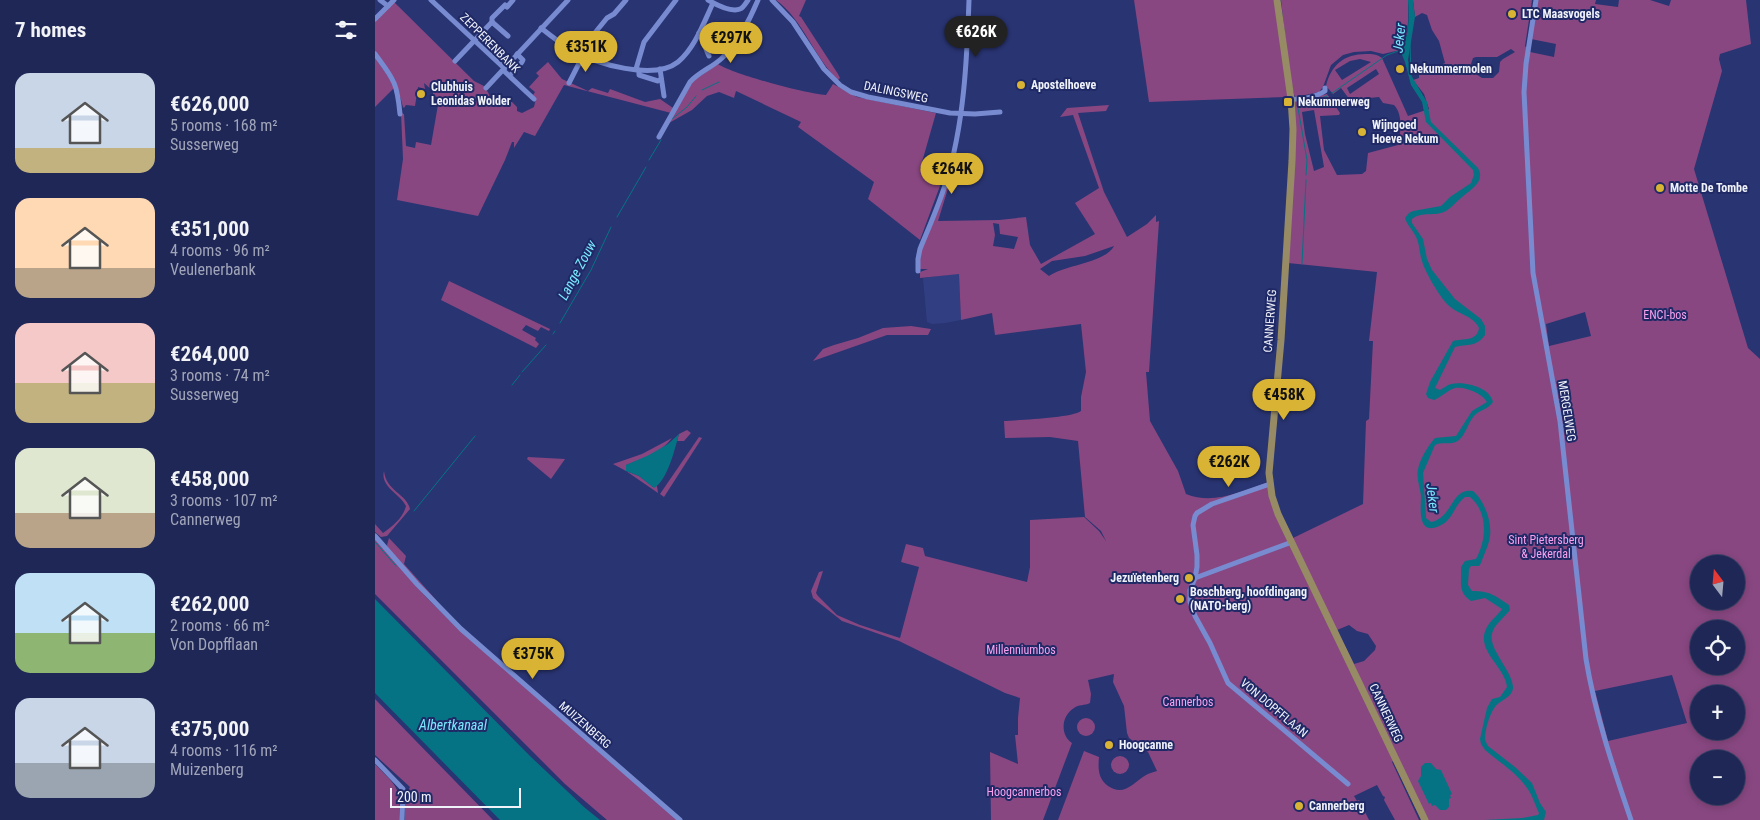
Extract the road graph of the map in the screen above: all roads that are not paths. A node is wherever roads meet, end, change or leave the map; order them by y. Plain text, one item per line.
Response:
1 (380, 0) edge
2 (394, 0) edge
3 (431, 0) edge
4 (500, 0) edge
5 (513, 0) edge
6 (568, 0) edge
7 (626, 0) edge
8 (676, 0) edge
9 (708, 0) edge
10 (748, 0) edge
11 (758, 0) edge
12 (771, 0) edge
13 (969, 0) edge
14 (1277, 0) edge
15 (1536, 0) edge
16 (713, 3) junction
17 (505, 5) junction
18 (387, 6) junction
19 (375, 19) edge
20 (493, 22) junction
21 (541, 28) junction
22 (699, 33) junction
23 (507, 36) dead end
24 (475, 40) junction
25 (375, 54) edge
26 (517, 54) junction
27 (582, 55) junction
28 (709, 56) dead end
29 (455, 60) dead end
30 (504, 68) junction
31 (660, 69) junction
32 (638, 70) junction
33 (511, 73) dead end
34 (661, 79) junction
35 (569, 83) dead end
36 (486, 88) dead end
37 (1325, 88) dead end
38 (665, 96) dead end
39 (1291, 99) junction
40 (535, 100) dead end
41 (1000, 112) dead end
42 (400, 114) dead end
43 (960, 115) junction
44 (659, 137) dead end
45 (918, 271) dead end
46 (1270, 484) junction
47 (375, 536) edge
48 (387, 538) dead end
49 (1292, 542) junction
50 (381, 544) junction
51 (1195, 578) junction
52 (375, 760) edge
53 (1348, 784) dead end
54 (402, 820) edge
55 (680, 820) edge
56 (1425, 820) edge
57 (1631, 820) edge

1 - 18 street
2 - 18 street
3 - 24 street, ZEPPERENBANK
4 - 17 street
5 - 17 street
6 - 21 street
7 - 27 street
8 - 32 street
9 - 16 street
10 - 16 street
11 - 44 street
12 - 43 street, DALINGSWEG
13 - 43 street
14 - 39 main road, CANNERWEG
15 - 57 street, MERGELWEG
16 - 22 street
17 - 20 street
18 - 19 street
20 - 23 street
20 - 24 street
21 - 26 street
21 - 27 street
22 - 28 street
22 - 31 street
24 - 29 street
24 - 30 street, ZEPPERENBANK
25 - 42 street
26 - 30 street
26 - 33 street
27 - 32 street
27 - 35 street
30 - 36 street
30 - 40 street, ZEPPERENBANK
31 - 32 street
31 - 34 street
32 - 34 street
34 - 38 street
37 - 39 street
39 - 46 main road, CANNERWEG
41 - 43 street, DALINGSWEG
43 - 45 street
46 - 49 main road, CANNERWEG
46 - 51 street, VON DOPFFLAAN
47 - 50 street, MUIZENBERG
48 - 50 street
49 - 51 street
49 - 56 main road, CANNERWEG
50 - 55 street, MUIZENBERG
51 - 53 street, VON DOPFFLAAN
52 - 54 street

